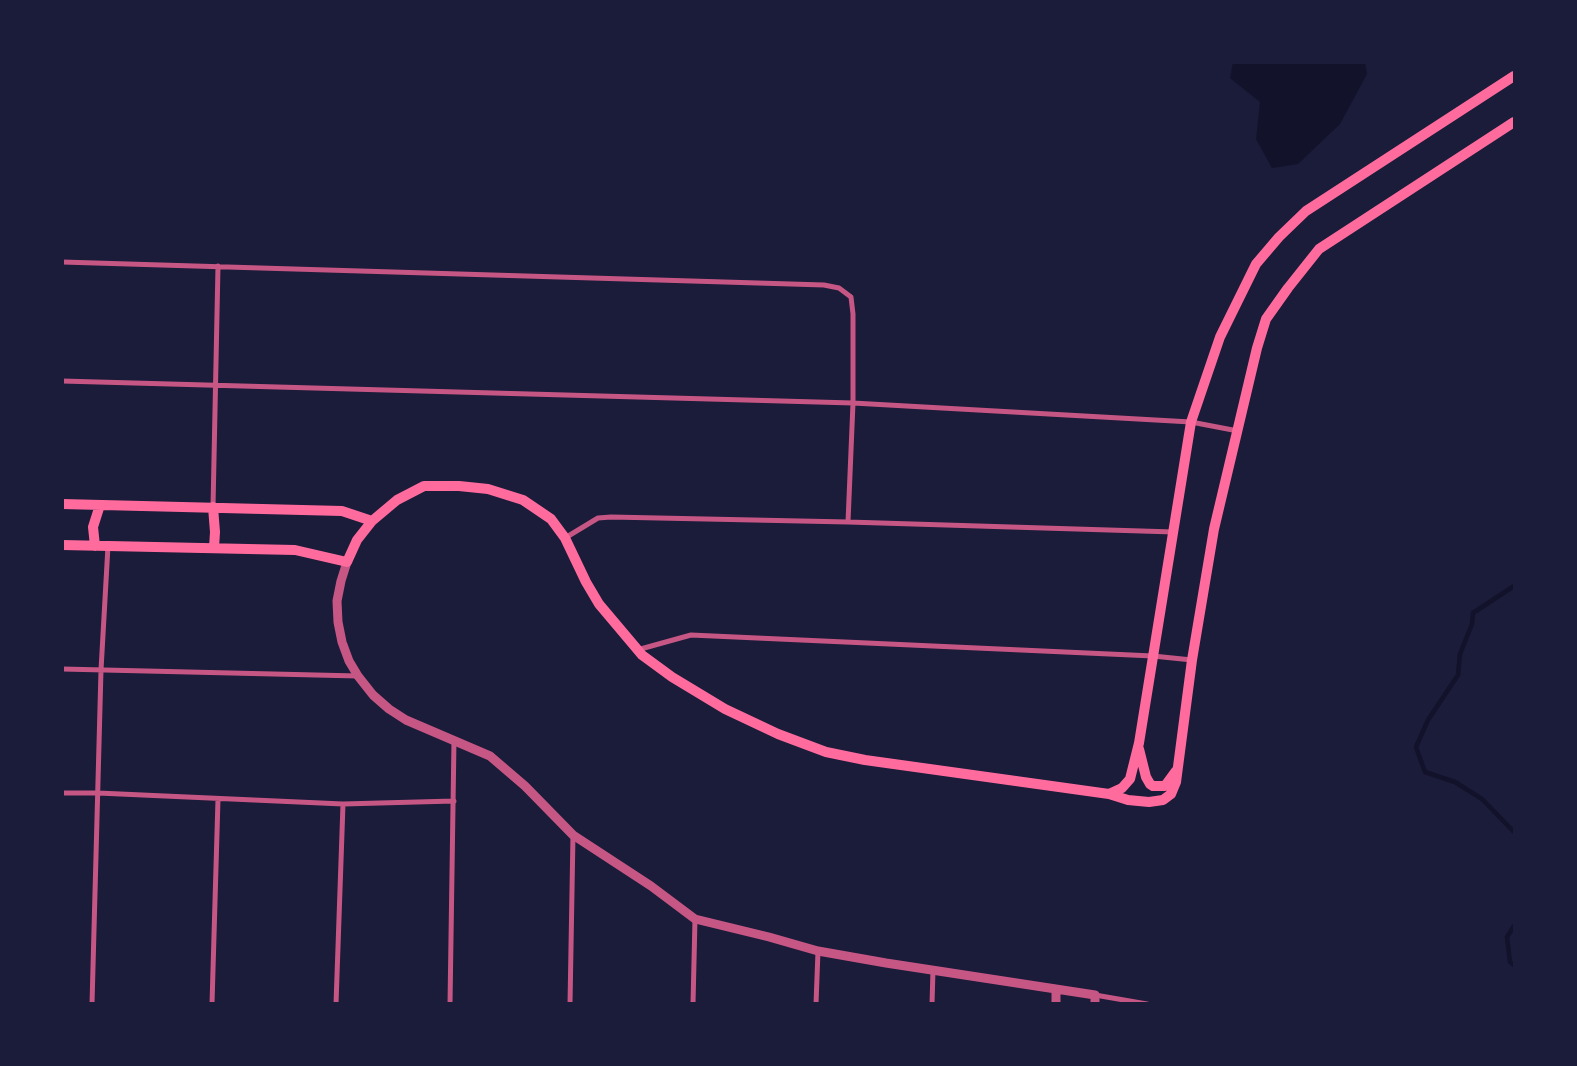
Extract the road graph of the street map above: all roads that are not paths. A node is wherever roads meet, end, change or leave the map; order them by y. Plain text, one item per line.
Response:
1 (1514, 76) edge
2 (1514, 122) edge
3 (62, 262) edge
4 (218, 266) junction
5 (62, 381) edge
6 (216, 385) junction
7 (853, 403) junction
8 (1191, 422) junction
9 (1238, 430) junction
10 (62, 504) edge
11 (100, 505) junction
12 (213, 508) junction
13 (372, 521) junction
14 (848, 522) junction
15 (1174, 532) junction
16 (565, 538) junction
17 (62, 545) edge
18 (95, 546) junction
19 (108, 546) junction
20 (214, 548) junction
21 (347, 562) junction
22 (638, 650) junction
23 (1153, 656) junction
24 (1192, 660) junction
25 (62, 669) edge
26 (102, 670) junction
27 (358, 676) junction
28 (454, 740) junction
29 (1139, 746) junction
30 (1178, 766) junction
31 (62, 793) edge
32 (98, 793) junction
33 (1109, 794) junction
34 (218, 799) junction
35 (454, 801) junction
36 (343, 804) junction
37 (573, 835) junction
38 (695, 919) junction
39 (818, 951) junction
40 (933, 970) junction
41 (1056, 989) junction
42 (1095, 999) edge
43 (92, 1004) edge
44 (212, 1004) edge
45 (336, 1004) edge
46 (450, 1004) edge
47 (570, 1004) edge
48 (693, 1004) edge
49 (816, 1004) edge
50 (932, 1004) edge
51 (1056, 1004) edge
52 (1147, 1004) edge

1 - 8 main road
2 - 9 main road
3 - 4 street
4 - 6 street
4 - 7 street
5 - 6 street
6 - 7 street
6 - 12 street
7 - 8 street
7 - 14 street
8 - 9 street
8 - 15 main road
9 - 24 main road
10 - 11 main road
11 - 12 main road
11 - 18 main road
12 - 13 main road
12 - 20 main road
13 - 16 main road
13 - 21 main road
14 - 15 street
14 - 16 street
15 - 23 main road
16 - 22 main road
17 - 18 main road
18 - 19 main road
19 - 20 main road
19 - 26 street
20 - 21 main road
21 - 27 street
22 - 23 street
22 - 33 main road
23 - 24 street
23 - 29 main road
24 - 30 main road
25 - 26 street
26 - 27 street
26 - 32 street
27 - 28 street
28 - 35 street
28 - 37 street
29 - 30 main road
29 - 33 main road
30 - 33 main road
31 - 32 street
32 - 34 street
32 - 43 street
34 - 36 street
34 - 44 street
35 - 36 street
35 - 46 street
36 - 45 street
37 - 38 street
37 - 47 street
38 - 39 street
38 - 48 street
39 - 40 street
39 - 49 street
40 - 41 street
40 - 50 street
41 - 42 street
41 - 51 street
42 - 52 street

